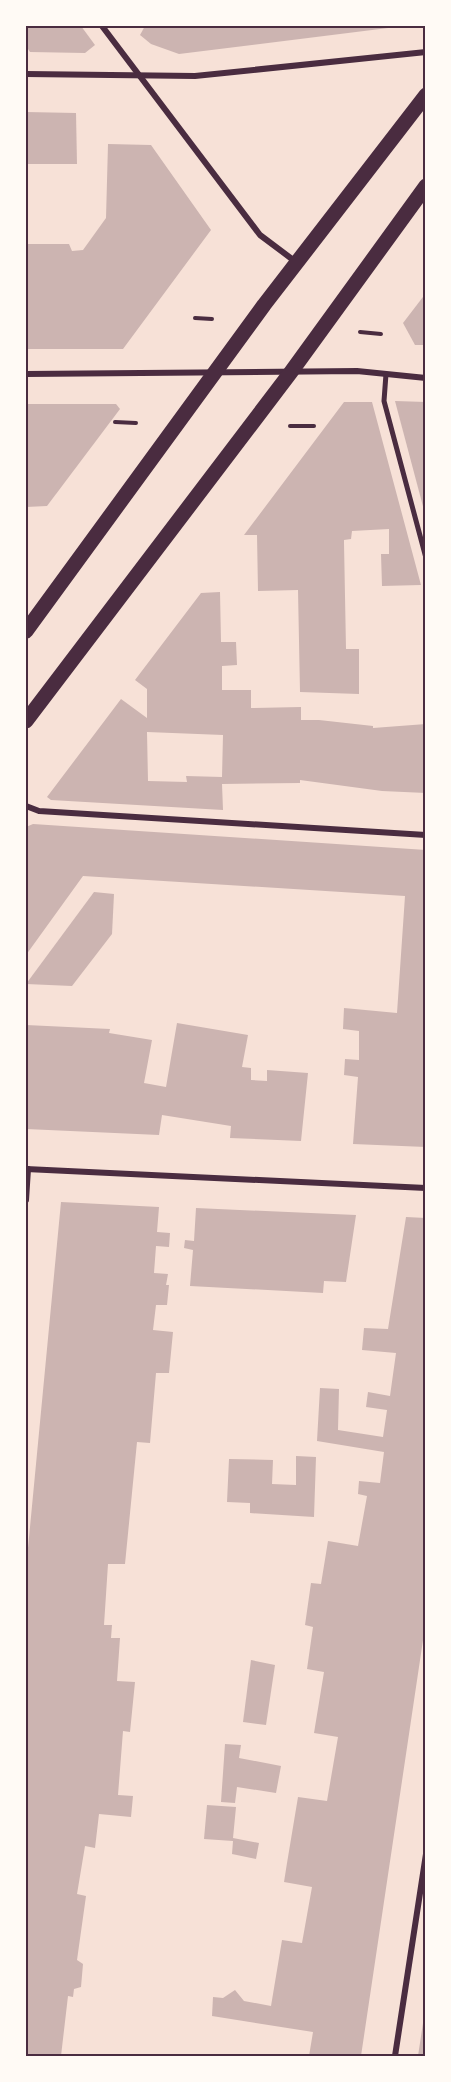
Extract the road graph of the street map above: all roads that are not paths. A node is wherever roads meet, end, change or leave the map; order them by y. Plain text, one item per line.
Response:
1 (102, 26) edge
2 (426, 52) edge
3 (26, 74) edge
4 (141, 77) junction
5 (426, 95) edge
6 (426, 186) edge
7 (297, 262) junction
8 (216, 372) junction
9 (291, 372) junction
10 (26, 374) edge
11 (386, 374) junction
12 (426, 378) edge
13 (426, 558) edge
14 (26, 631) edge
15 (26, 721) edge
16 (26, 806) edge
17 (426, 835) edge
18 (27, 1169) edge
19 (426, 1188) edge
20 (26, 1200) edge
21 (426, 1854) edge
22 (395, 2056) edge

1 - 4 street
2 - 4 street
3 - 4 street
4 - 7 street
5 - 7 main road
6 - 9 main road
7 - 8 main road
8 - 9 street
8 - 10 street
8 - 14 main road
9 - 11 street
9 - 15 main road
11 - 12 street
11 - 13 street
16 - 17 street
18 - 19 street
18 - 20 street
21 - 22 street

